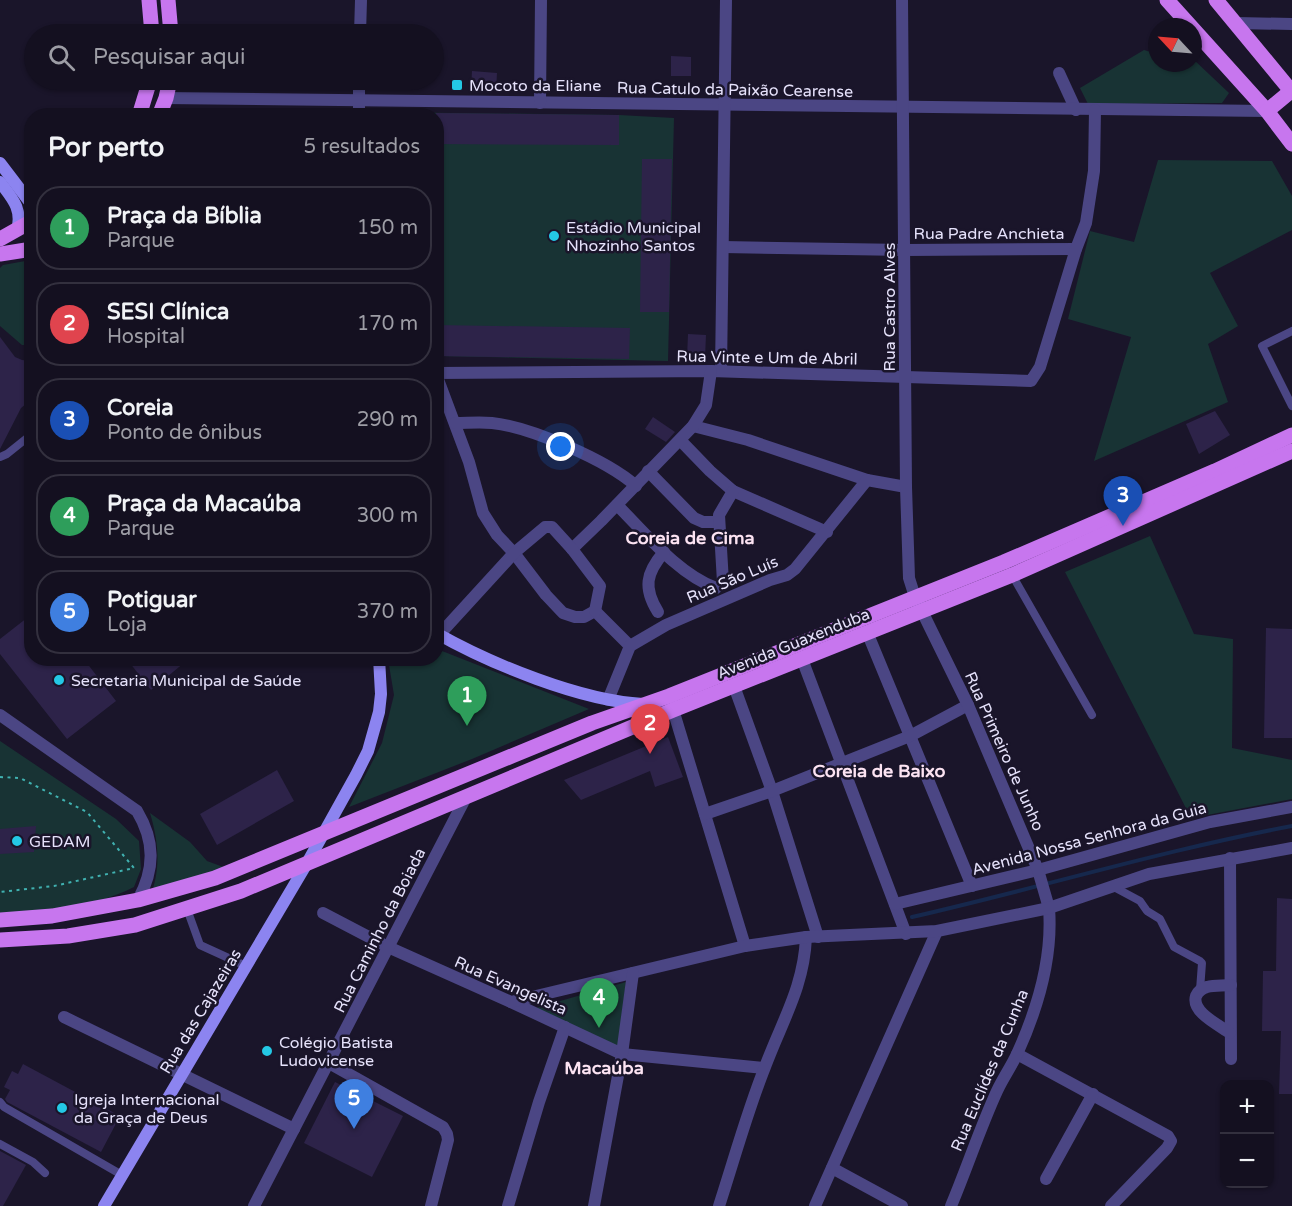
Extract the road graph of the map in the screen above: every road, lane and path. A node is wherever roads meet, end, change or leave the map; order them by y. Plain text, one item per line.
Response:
1 (149, 0) edge
2 (168, 0) edge
3 (361, 0) edge
4 (541, 0) edge
5 (726, 0) edge
6 (902, 0) edge
7 (1167, 0) edge
8 (1216, 0) edge
9 (1236, 23) junction
10 (151, 24) edge
11 (170, 24) edge
12 (360, 24) edge
13 (1292, 24) edge
14 (1059, 73) dead end
15 (147, 90) edge
16 (168, 90) edge
17 (359, 90) edge
18 (1292, 92) edge
19 (166, 98) junction
20 (359, 100) junction
21 (540, 103) junction
22 (725, 105) junction
23 (141, 108) edge
24 (162, 108) edge
25 (359, 108) edge
26 (902, 108) junction
27 (1076, 110) junction
28 (1095, 110) junction
29 (1267, 111) junction
30 (1292, 144) edge
31 (0, 163) edge
32 (0, 182) edge
33 (24, 194) edge
34 (24, 225) edge
35 (17, 230) junction
36 (0, 239) edge
37 (723, 247) junction
38 (1076, 249) junction
39 (24, 250) edge
40 (905, 250) junction
41 (0, 254) edge
42 (1292, 331) edge
43 (716, 371) junction
44 (444, 374) edge
45 (906, 376) junction
46 (444, 396) edge
47 (1292, 406) edge
48 (454, 423) junction
49 (693, 426) junction
50 (1292, 435) edge
51 (24, 440) edge
52 (680, 440) junction
53 (1292, 451) edge
54 (0, 457) edge
55 (648, 471) junction
56 (867, 480) junction
57 (636, 486) junction
58 (906, 487) junction
59 (732, 491) junction
60 (617, 505) junction
61 (719, 522) junction
62 (827, 532) junction
63 (572, 549) junction
64 (664, 552) junction
65 (514, 554) junction
66 (1008, 568) junction
67 (919, 604) junction
68 (595, 611) junction
69 (658, 612) joint
70 (666, 624) junction
71 (444, 628) edge
72 (867, 632) junction
73 (444, 637) edge
74 (630, 646) junction
75 (802, 659) junction
76 (379, 666) edge
77 (734, 686) junction
78 (608, 700) junction
79 (671, 703) junction
80 (647, 704) junction
81 (968, 705) junction
82 (1092, 715) dead end
83 (0, 716) edge
84 (592, 723) junction
85 (910, 736) junction
86 (842, 763) junction
87 (0, 777) edge
88 (772, 791) junction
89 (466, 797) junction
90 (1292, 807) edge
91 (705, 814) junction
92 (323, 834) junction
93 (1292, 848) edge
94 (279, 852) junction
95 (1230, 858) junction
96 (306, 865) junction
97 (1039, 874) junction
98 (972, 886) junction
99 (1112, 886) junction
100 (0, 891) edge
101 (138, 900) junction
102 (1048, 903) junction
103 (895, 904) junction
104 (187, 909) junction
105 (323, 912) dead end
106 (0, 920) edge
107 (937, 932) junction
108 (906, 934) junction
109 (812, 937) junction
110 (0, 940) edge
111 (745, 946) junction
112 (388, 947) junction
113 (246, 966) junction
114 (633, 973) junction
115 (1231, 985) junction
116 (1200, 990) junction
117 (511, 1002) junction
118 (64, 1017) dead end
119 (565, 1027) junction
120 (1230, 1033) junction
121 (622, 1054) junction
122 (1017, 1054) junction
123 (1231, 1059) dead end
124 (329, 1063) junction
125 (764, 1068) junction
126 (182, 1074) junction
127 (1093, 1094) junction
128 (0, 1102) edge
129 (294, 1129) junction
130 (0, 1144) edge
131 (832, 1168) junction
132 (45, 1173) dead end
133 (122, 1175) junction
134 (1046, 1179) dead end
135 (104, 1206) edge
136 (254, 1206) edge
137 (430, 1206) edge
138 (508, 1206) edge
139 (594, 1206) edge
140 (719, 1206) edge
141 (815, 1206) edge
142 (902, 1206) edge
143 (951, 1206) edge
144 (1111, 1206) edge

1 - 10 main road
2 - 11 main road
3 - 12 street
4 - 21 street
5 - 22 street
6 - 26 street, Rua Castro Alves
7 - 29 main road
8 - 9 main road
9 - 13 street
9 - 18 main road
14 - 27 street
15 - 23 main road
16 - 19 main road
17 - 20 street
18 - 29 main road
19 - 20 street, Rua Catulo da Paixão Cearense
19 - 24 main road
20 - 21 street, Rua Catulo da Paixão Cearense
20 - 25 street
21 - 22 street, Rua Catulo da Paixão Cearense
22 - 26 street, Rua Catulo da Paixão Cearense
22 - 37 street
26 - 27 street, Rua Catulo da Paixão Cearense
26 - 40 street, Rua Castro Alves
27 - 28 street, Rua Catulo da Paixão Cearense
28 - 29 street, Rua Catulo da Paixão Cearense
28 - 38 street, Rua Vinte e Um de Abril
29 - 30 main road
31 - 33 main road
32 - 35 main road
34 - 35 main road
35 - 36 main road
37 - 40 street, Rua Padre Anchieta
37 - 43 street
38 - 40 street, Rua Padre Anchieta
38 - 45 street, Rua Vinte e Um de Abril
39 - 41 main road
40 - 45 street, Rua Castro Alves
42 - 47 lane
43 - 44 street, Rua Vinte e Um de Abril
43 - 45 street, Rua Vinte e Um de Abril
43 - 49 street
45 - 58 street, Rua Castro Alves
46 - 48 street
48 - 57 street
48 - 65 street
49 - 52 street
49 - 56 street
50 - 66 main road, Avenida Guaxenduba
51 - 54 lane
52 - 55 street
52 - 59 street
53 - 66 main road, Avenida Guaxenduba
55 - 57 street
55 - 61 street
56 - 58 street
56 - 62 street, Rua São Luís
57 - 60 street
58 - 67 street, Rua Castro Alves
59 - 61 street
59 - 62 street
60 - 63 street
60 - 64 street
61 - 64 street
62 - 70 street, Rua São Luís
63 - 65 street
63 - 68 street
64 - 69 street
65 - 68 street
65 - 71 street
66 - 67 main road, Avenida Guaxenduba
66 - 82 lane
67 - 72 main road, Avenida Guaxenduba
67 - 79 main road, Avenida Guaxenduba
67 - 81 street, Rua Primeiro de Junho
68 - 74 street
69 - 70 lane
70 - 74 street, Rua São Luís
72 - 75 main road, Avenida Guaxenduba
72 - 85 street
73 - 78 main road
74 - 78 street
75 - 77 main road, Avenida Guaxenduba
75 - 86 street
76 - 92 main road, Rua das Cajazeiras
77 - 79 main road, Avenida Guaxenduba
77 - 88 street
78 - 80 main road
79 - 80 main road, Avenida Guaxenduba
79 - 89 main road, Avenida Guaxenduba
79 - 91 street
80 - 84 main road, Avenida Guaxenduba
81 - 85 street
81 - 97 street, Rua Primeiro de Junho
83 - 101 street
84 - 89 main road
84 - 92 main road, Avenida Guaxenduba
85 - 86 street
85 - 98 street
86 - 88 street
86 - 103 street
87 - 100 path
88 - 91 street
88 - 109 street
89 - 96 main road, Avenida Guaxenduba
89 - 112 street, Rua Caminho da Boiada
90 - 97 street, Avenida Nossa Senhora da Guia
91 - 111 street
92 - 94 main road, Avenida Guaxenduba
92 - 96 main road, Rua das Cajazeiras
93 - 95 street
94 - 96 main road
94 - 101 main road, Avenida Guaxenduba
95 - 99 street
95 - 115 street
96 - 104 main road, Avenida Guaxenduba
96 - 113 main road, Rua das Cajazeiras
97 - 98 street, Avenida Nossa Senhora da Guia
97 - 102 street, Rua Primeiro de Junho
98 - 103 street, Avenida Nossa Senhora da Guia
99 - 102 street
99 - 116 lane
101 - 106 main road, Avenida Guaxenduba
102 - 107 street
102 - 122 street, Rua Euclídes da Cunha
103 - 108 street
104 - 110 main road, Avenida Guaxenduba
104 - 113 lane
105 - 112 street, Rua Evangelista
107 - 108 street
107 - 131 street
108 - 109 street
109 - 111 street
109 - 125 street
111 - 114 street
112 - 117 street, Rua Evangelista
112 - 124 street, Rua Caminho da Boiada
113 - 126 main road, Rua das Cajazeiras
114 - 117 street
114 - 121 street
115 - 116 street
115 - 120 street
116 - 120 street
117 - 119 street, Rua Evangelista
118 - 126 street
119 - 121 street, Rua Evangelista
119 - 138 street
120 - 123 street
121 - 125 street, Rua Evangelista
121 - 139 street
122 - 127 street
122 - 143 street, Rua Euclídes da Cunha
124 - 129 street, Rua Caminho da Boiada
124 - 137 street
125 - 140 street
126 - 129 street
126 - 133 main road, Rua das Cajazeiras
127 - 134 street
127 - 144 street
128 - 133 lane
129 - 136 street, Rua Caminho da Boiada
130 - 132 lane
131 - 141 street
131 - 142 street
133 - 135 main road, Rua das Cajazeiras

